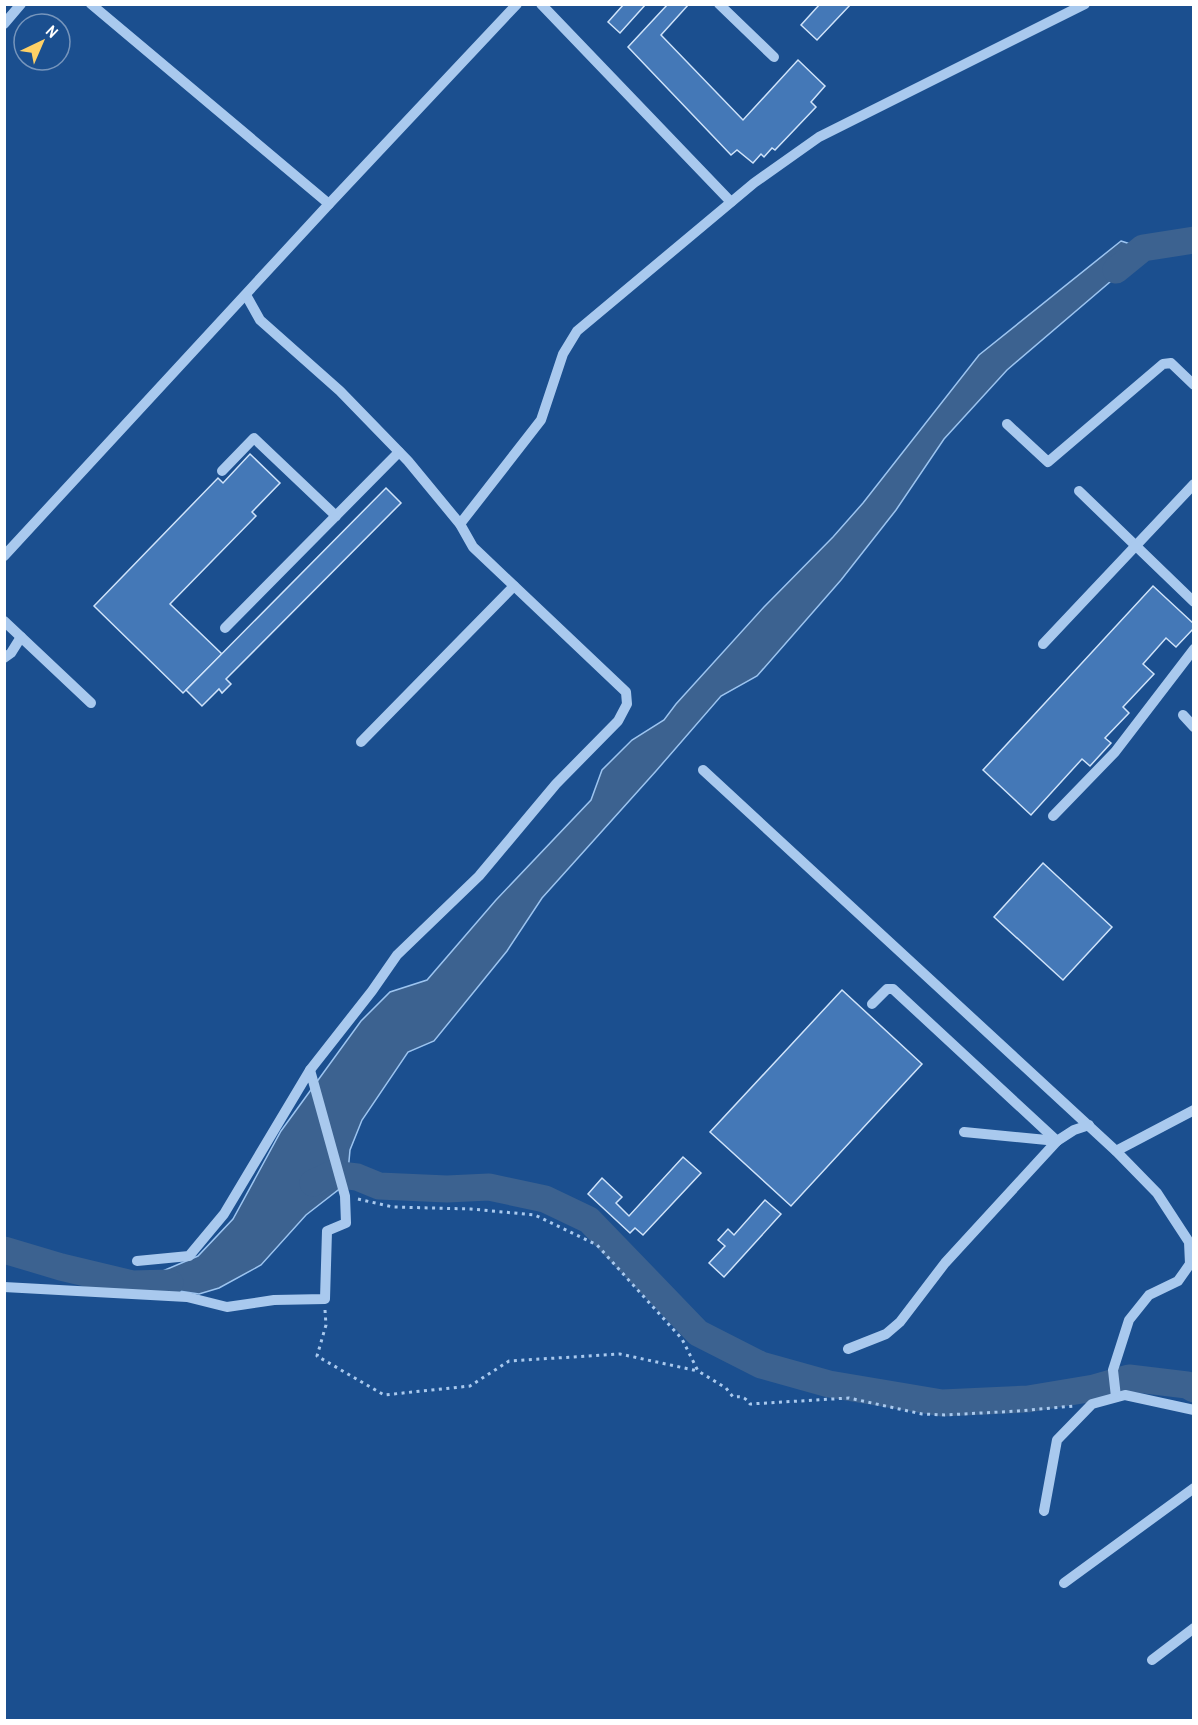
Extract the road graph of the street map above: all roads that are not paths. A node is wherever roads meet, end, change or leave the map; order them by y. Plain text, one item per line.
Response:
1 (21, 4) edge
2 (91, 4) edge
3 (517, 4) edge
4 (541, 4) edge
5 (719, 4) edge
6 (1085, 4) edge
7 (4, 24) edge
8 (774, 57) dead end
9 (731, 202) junction
10 (329, 204) junction
11 (246, 295) junction
12 (1194, 385) edge
13 (1007, 424) dead end
14 (399, 452) junction
15 (222, 471) dead end
16 (1194, 484) edge
17 (1079, 491) dead end
18 (336, 516) junction
19 (460, 524) junction
20 (1136, 546) junction
21 (4, 556) edge
22 (514, 586) junction
23 (1194, 602) edge
24 (4, 621) edge
25 (225, 628) dead end
26 (21, 638) junction
27 (1043, 644) dead end
28 (1194, 649) edge
29 (4, 658) edge
30 (91, 703) dead end
31 (1183, 715) dead end
32 (1194, 728) edge
33 (361, 742) dead end
34 (703, 770) dead end
35 (1053, 816) dead end
36 (872, 1004) dead end
37 (310, 1070) junction
38 (1194, 1110) edge
39 (1089, 1125) junction
40 (964, 1132) dead end
41 (1058, 1141) junction
42 (1116, 1151) junction
43 (136, 1261) dead end
44 (4, 1287) edge
45 (848, 1349) dead end
46 (1116, 1394) junction
47 (1194, 1410) edge
48 (1194, 1488) edge
49 (1044, 1511) dead end
50 (1064, 1583) dead end
51 (1194, 1628) edge
52 (1152, 1660) dead end

1 - 7 street
2 - 10 street
3 - 10 street
4 - 9 street
5 - 8 street
6 - 9 street
9 - 19 street
10 - 11 street
11 - 14 street
11 - 21 street
12 - 13 street
14 - 18 street
14 - 19 street
15 - 18 street
16 - 20 street
17 - 20 street
18 - 25 street
19 - 22 street
20 - 23 street
20 - 27 street
22 - 33 street
22 - 37 street
24 - 26 street
26 - 29 street
26 - 30 street
28 - 35 street
31 - 32 street
34 - 39 street
36 - 41 street
37 - 43 street
37 - 44 street
38 - 42 street
39 - 41 street
39 - 42 street
40 - 41 street
41 - 45 street
42 - 46 street
46 - 47 street
46 - 49 street
48 - 50 street
51 - 52 street

